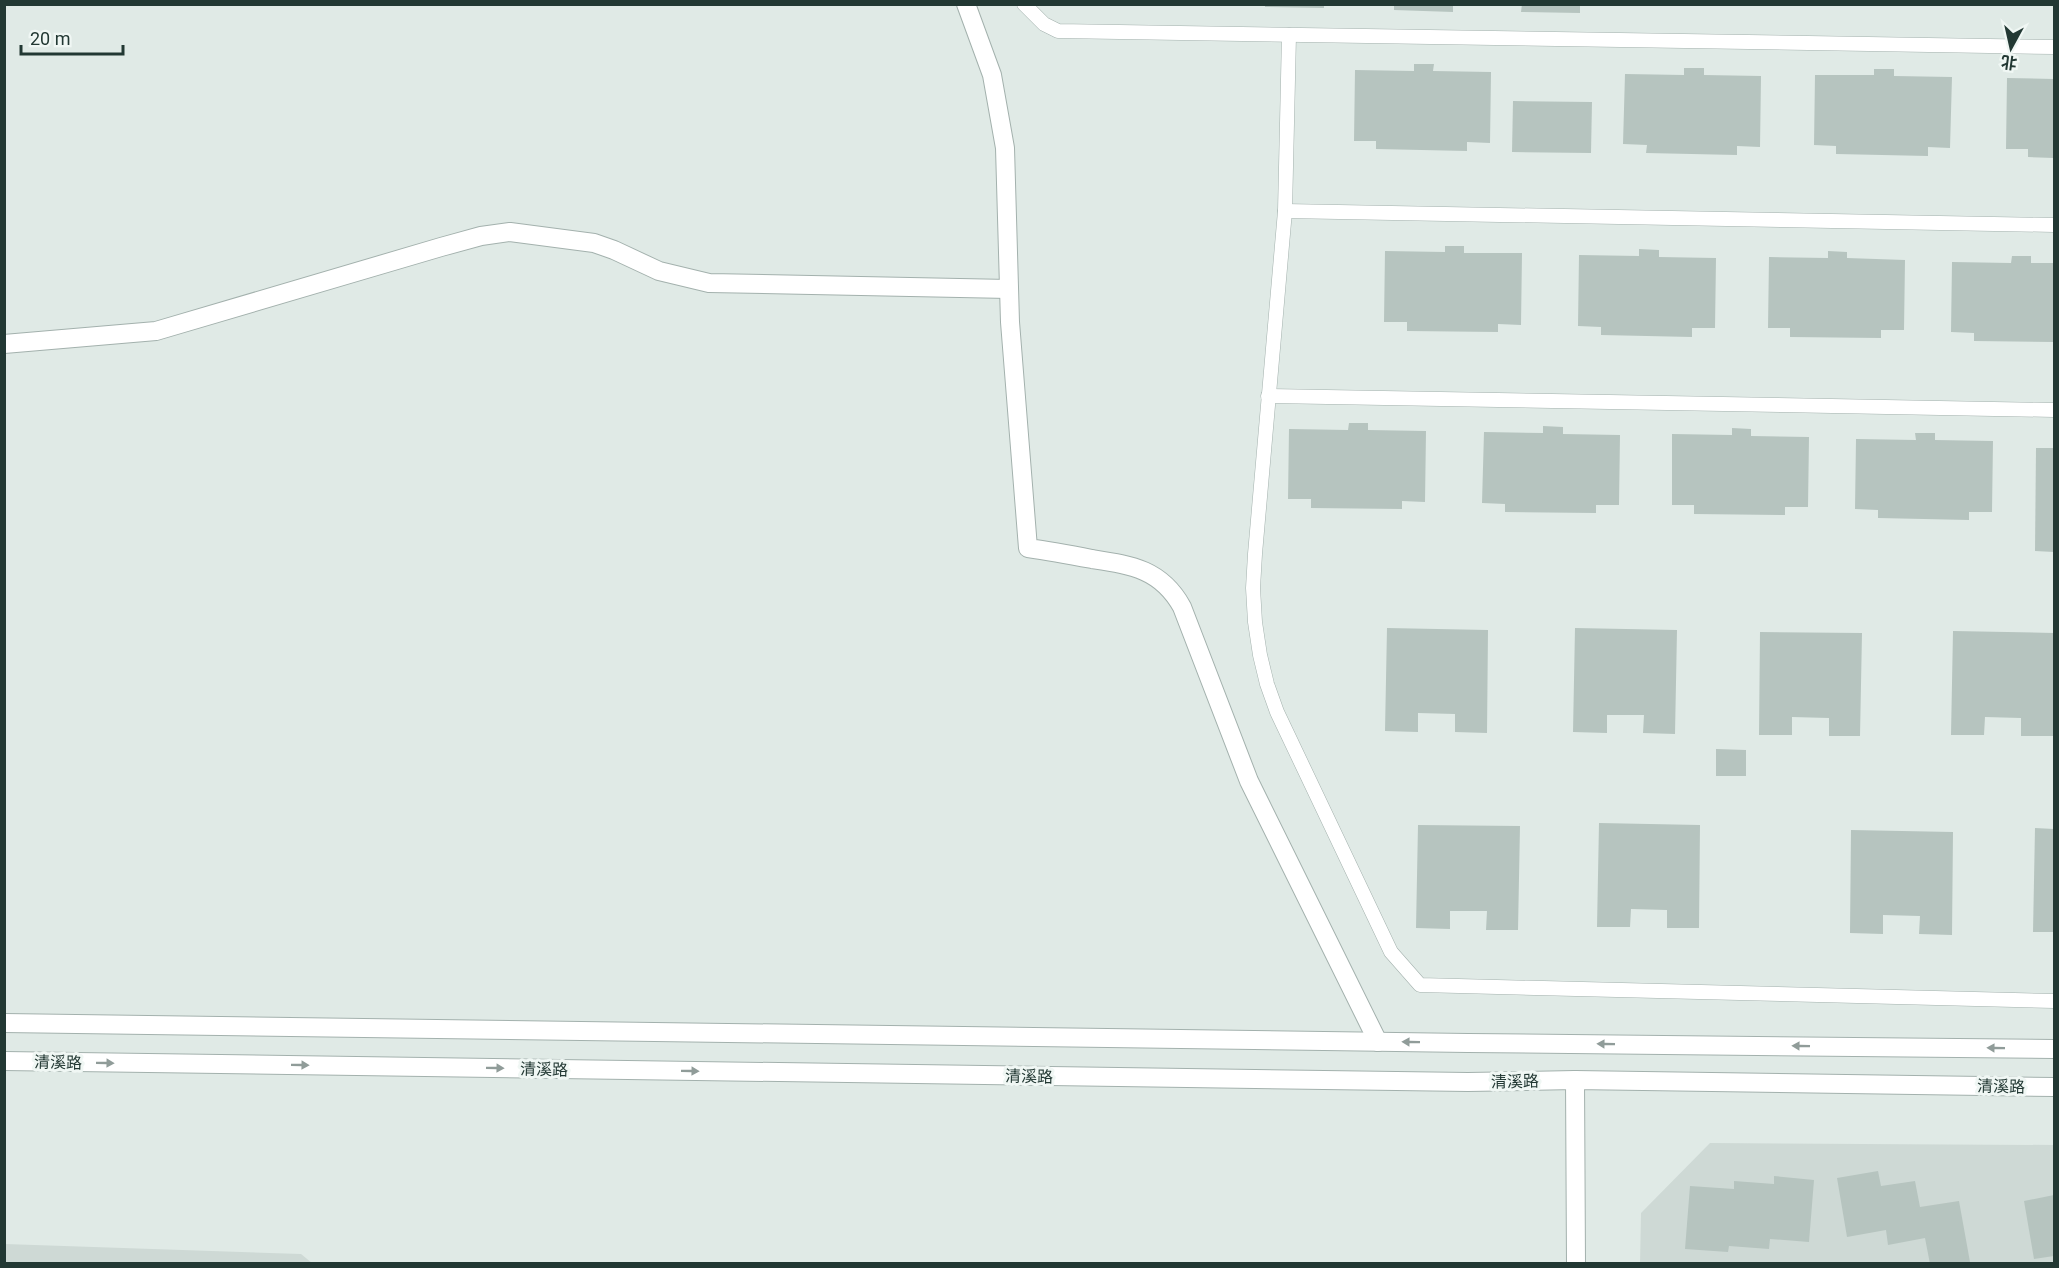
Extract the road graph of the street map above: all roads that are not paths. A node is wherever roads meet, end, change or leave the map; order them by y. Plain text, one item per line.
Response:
1 (966, 4) edge
2 (1024, 4) edge
3 (1289, 35) junction
4 (2055, 47) edge
5 (1286, 211) junction
6 (2055, 225) edge
7 (1009, 289) junction
8 (4, 344) edge
9 (1268, 396) junction
10 (2055, 410) edge
11 (2055, 1001) edge
12 (4, 1023) edge
13 (1378, 1042) junction
14 (2055, 1049) edge
15 (4, 1061) edge
16 (1575, 1080) junction
17 (2055, 1087) edge
18 (1576, 1263) edge

1 - 7 street
2 - 3 lane
3 - 4 lane
3 - 5 lane
5 - 6 lane
5 - 9 lane
7 - 8 street
7 - 13 street
9 - 10 lane
9 - 11 lane
12 - 13 street
14 -> 13 street
15 -> 16 street, 清溪路
16 - 17 street, 清溪路
16 - 18 street

